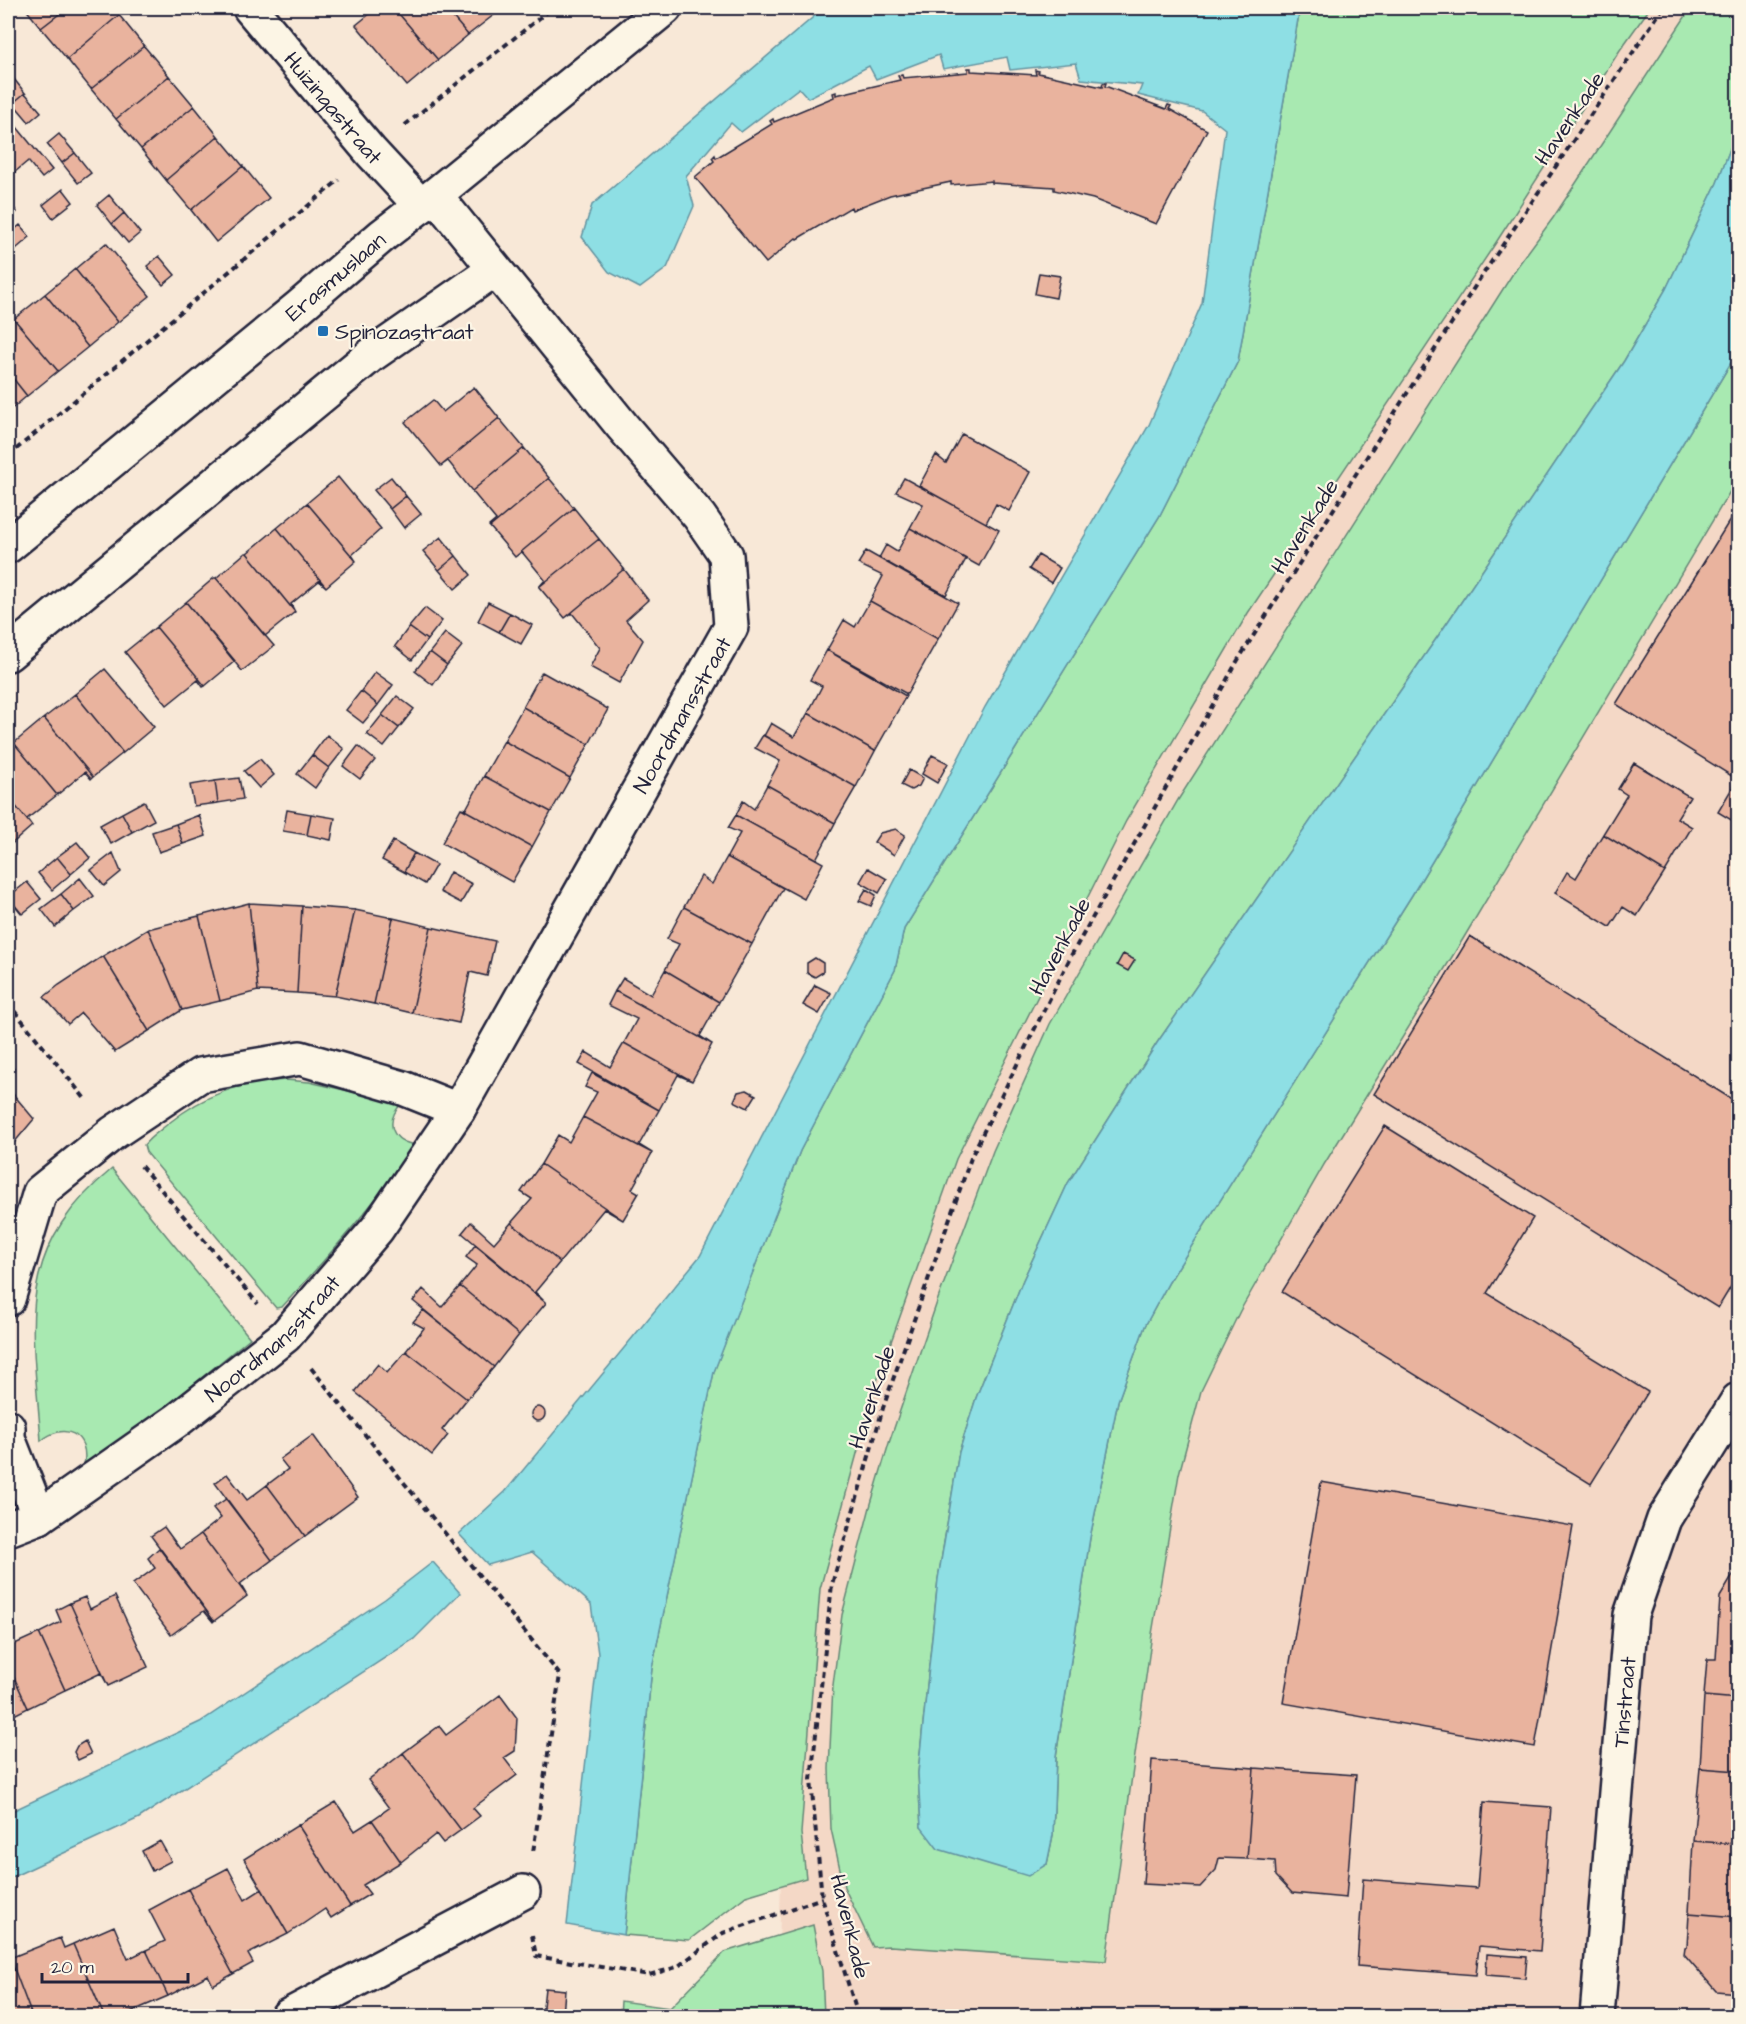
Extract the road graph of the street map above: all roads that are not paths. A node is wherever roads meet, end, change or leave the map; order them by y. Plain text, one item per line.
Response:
1 (250, 8) edge
2 (665, 8) edge
3 (428, 201) junction
4 (494, 270) junction
5 (8, 546) edge
6 (8, 654) edge
7 (458, 1110) junction
8 (8, 1299) edge
9 (1736, 1410) edge
10 (8, 1427) edge
11 (39, 1516) junction
12 (8, 1529) edge
13 (523, 1892) road end
14 (288, 2016) edge
15 (1597, 2016) edge

1 - 3 street, Huizingastraat
2 - 3 street, Erasmuslaan
3 - 4 street, Noordmansstraat
3 - 5 street, Erasmuslaan
4 - 6 street
4 - 7 street, Noordmansstraat
7 - 8 street
7 - 11 street, Noordmansstraat
9 - 15 street, Tinstraat
10 - 11 street
11 - 12 street, Noordmansstraat
13 - 14 street

